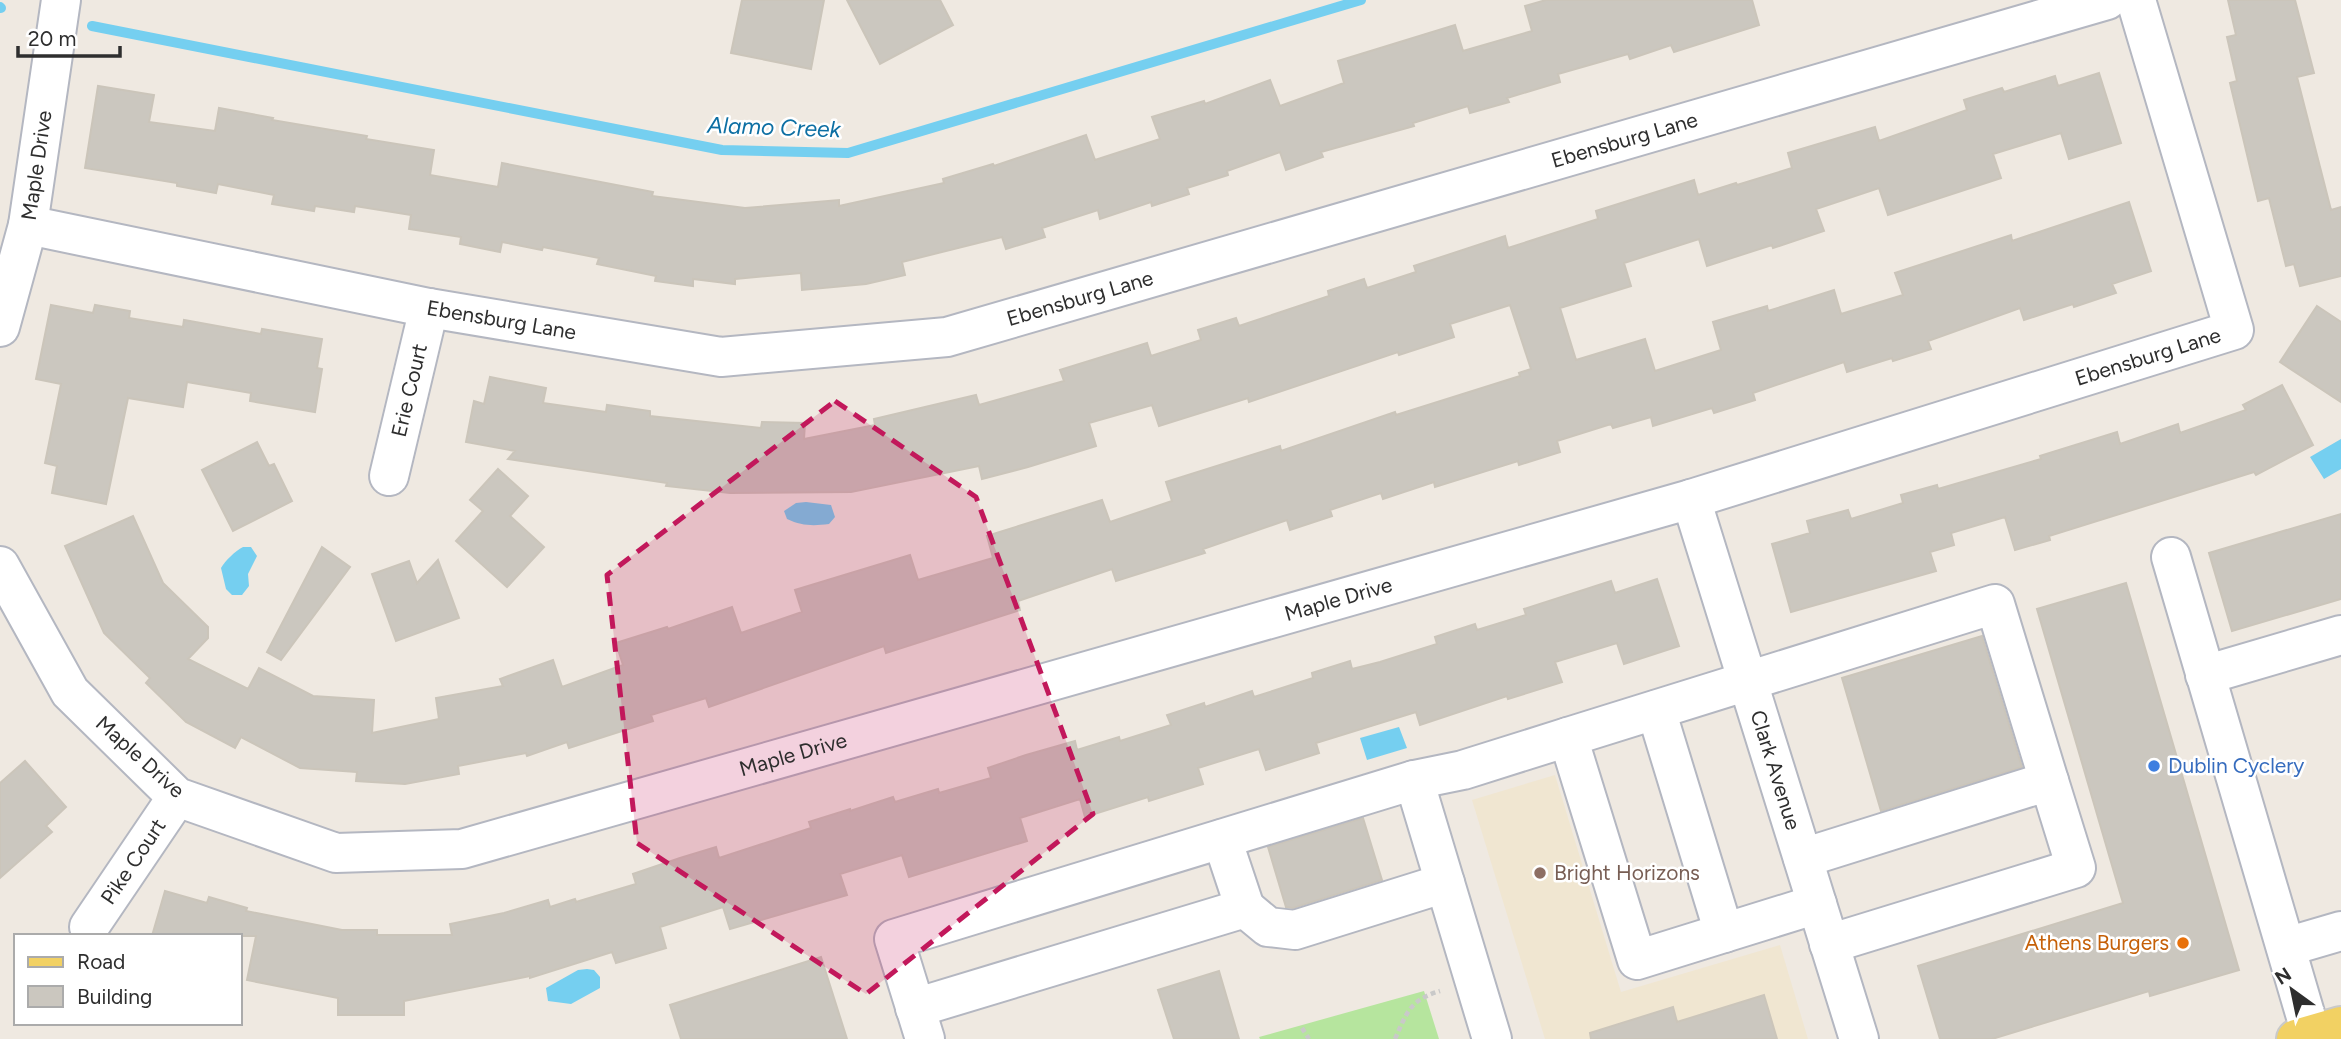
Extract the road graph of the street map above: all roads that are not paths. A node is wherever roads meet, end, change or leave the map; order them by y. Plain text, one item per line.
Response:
1 (61, 0) edge
2 (2107, 0) edge
3 (2137, 0) edge
4 (28, 225) junction
5 (429, 307) junction
6 (0, 327) edge
7 (389, 476) dead end
8 (1691, 499) junction
9 (2171, 557) dead end
10 (0, 566) edge
11 (2341, 635) edge
12 (2205, 675) junction
13 (1748, 681) junction
14 (1656, 710) junction
15 (1568, 737) junction
16 (1414, 780) junction
17 (2049, 781) junction
18 (177, 797) junction
19 (1222, 839) junction
20 (1803, 858) junction
21 (1445, 883) junction
22 (1817, 904) junction
23 (1245, 908) junction
24 (89, 926) dead end
25 (2341, 931) edge
26 (1724, 933) junction
27 (1829, 944) junction
28 (2286, 947) junction
29 (920, 1023) edge
30 (2316, 1033) edge
31 (1492, 1039) edge
32 (1859, 1039) edge

1 - 4 street, Maple Drive
2 - 5 street, Ebensburg Lane
3 - 8 street, Ebensburg Lane
4 - 5 street, Ebensburg Lane
4 - 6 street, Maple Drive
5 - 7 street, Erie Court
8 - 13 street, Clark Avenue
8 - 18 street, Maple Drive
9 - 12 street
10 - 18 street, Maple Drive
11 - 12 street
12 - 28 street
13 - 14 street
13 - 17 street
13 - 20 street, Clark Avenue
14 - 15 street
14 - 26 street
15 - 16 street
15 - 26 street
16 - 19 street
16 - 21 street
17 - 20 street
17 - 27 street
18 - 24 street, Pike Court
19 - 23 street
19 - 29 street
20 - 22 street, Clark Avenue
21 - 23 street
21 - 31 street
22 - 26 street
22 - 27 street, Clark Avenue
23 - 29 street
25 - 28 street
27 - 32 street, Clark Avenue
28 - 30 street

